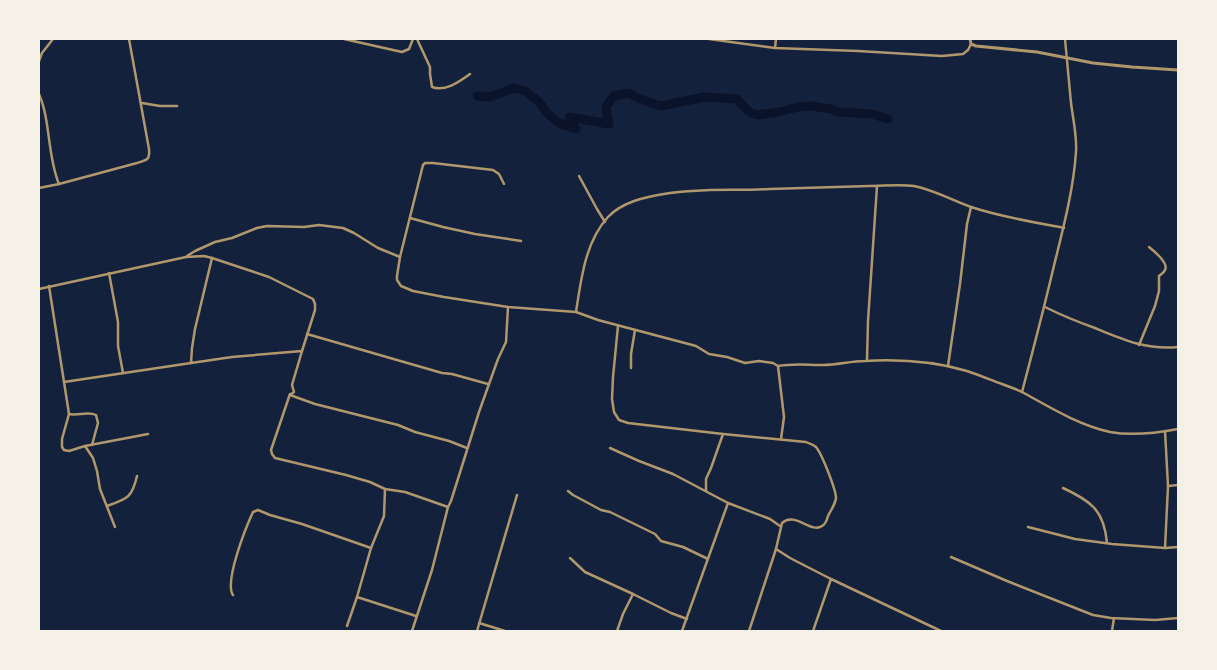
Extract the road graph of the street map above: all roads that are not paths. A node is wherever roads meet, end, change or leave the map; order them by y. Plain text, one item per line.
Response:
1 (53, 39) edge
2 (129, 39) edge
3 (344, 39) edge
4 (352, 39) edge
5 (413, 39) edge
6 (417, 39) edge
7 (709, 39) edge
8 (776, 39) edge
9 (970, 39) edge
10 (1065, 39) edge
11 (971, 44) junction
12 (775, 48) junction
13 (1067, 57) junction
14 (39, 61) edge
15 (1178, 70) edge
16 (470, 74) dead end
17 (39, 94) edge
18 (142, 103) junction
19 (177, 106) dead end
20 (579, 176) dead end
21 (59, 184) junction
22 (504, 184) dead end
23 (877, 186) junction
24 (39, 188) edge
25 (971, 207) junction
26 (410, 218) junction
27 (605, 222) junction
28 (1064, 228) junction
29 (521, 241) dead end
30 (1149, 247) dead end
31 (186, 257) junction
32 (400, 257) junction
33 (212, 258) junction
34 (109, 274) junction
35 (49, 286) junction
36 (39, 289) edge
37 (508, 307) junction
38 (1045, 307) junction
39 (576, 312) junction
40 (618, 326) junction
41 (635, 330) junction
42 (307, 334) junction
43 (1139, 345) junction
44 (1178, 347) edge
45 (302, 351) junction
46 (867, 360) junction
47 (191, 363) junction
48 (778, 366) junction
49 (948, 367) junction
50 (631, 368) dead end
51 (123, 373) junction
52 (64, 382) junction
53 (488, 384) junction
54 (292, 388) junction
55 (1022, 392) junction
56 (69, 414) junction
57 (1178, 429) edge
58 (1165, 432) junction
59 (148, 434) dead end
60 (723, 434) junction
61 (781, 439) junction
62 (92, 445) junction
63 (85, 446) junction
64 (467, 448) junction
65 (610, 448) dead end
66 (137, 476) dead end
67 (1178, 484) edge
68 (1168, 486) junction
69 (1063, 488) dead end
70 (385, 489) junction
71 (568, 491) dead end
72 (706, 491) junction
73 (516, 495) dead end
74 (728, 503) junction
75 (107, 506) junction
76 (448, 507) junction
77 (780, 526) junction
78 (115, 527) dead end
79 (1028, 527) dead end
80 (1107, 543) junction
81 (1178, 547) edge
82 (371, 548) junction
83 (1165, 548) junction
84 (776, 549) junction
85 (951, 557) dead end
86 (570, 558) dead end
87 (708, 559) junction
88 (831, 579) junction
89 (633, 594) junction
90 (233, 596) dead end
91 (357, 597) junction
92 (416, 616) junction
93 (1114, 618) junction
94 (1178, 618) edge
95 (687, 619) junction
96 (479, 623) junction
97 (347, 626) dead end
98 (412, 631) edge
99 (477, 631) edge
100 (505, 631) edge
101 (618, 631) edge
102 (682, 631) edge
103 (749, 631) edge
104 (813, 631) edge
105 (941, 631) edge
106 (1112, 631) edge

1 - 14 street
2 - 18 street
3 - 4 street
4 - 5 street
6 - 16 street
7 - 12 street
8 - 12 street
9 - 11 street
10 - 13 street
11 - 12 street
11 - 13 street
13 - 15 street
13 - 28 street
17 - 21 street
18 - 19 street
18 - 21 street
20 - 27 street
21 - 24 street
22 - 26 street
23 - 25 street
23 - 27 street
23 - 46 street
25 - 28 street
25 - 49 street
26 - 29 street
26 - 32 street
27 - 39 street
28 - 38 street
30 - 43 street
31 - 32 street
31 - 33 street
31 - 34 street
32 - 37 street
33 - 42 street
33 - 47 street
34 - 35 street
34 - 51 street
35 - 36 street
35 - 52 street
37 - 39 street
37 - 53 street
38 - 43 street
38 - 55 street
39 - 40 street
40 - 41 street
40 - 60 street
41 - 48 street
41 - 50 street
42 - 45 street
42 - 53 street
43 - 44 street
45 - 47 street
45 - 54 street
46 - 48 street
46 - 49 street
47 - 51 street
48 - 61 street
49 - 55 street
51 - 52 street
52 - 56 street
53 - 64 street
54 - 64 street
54 - 70 street
55 - 58 street
56 - 62 street
56 - 63 street
57 - 58 street
58 - 68 street
59 - 62 street
60 - 61 street
60 - 72 street
61 - 77 street
62 - 63 street
63 - 75 street
64 - 76 street
65 - 72 street
66 - 75 street
67 - 68 street
68 - 83 street
69 - 80 street
70 - 76 street
70 - 82 street
71 - 87 street
72 - 74 street
73 - 96 street
74 - 77 street
74 - 87 street
75 - 78 street
76 - 92 street
77 - 84 street
79 - 80 street
80 - 83 street
81 - 83 street
82 - 90 street
82 - 91 street
84 - 88 street
84 - 103 street
85 - 93 street
86 - 89 street
87 - 95 street
88 - 104 street
88 - 105 street
89 - 95 street
89 - 101 street
91 - 92 street
91 - 97 street
92 - 98 street
93 - 94 street
93 - 106 street
95 - 102 street
96 - 99 street
96 - 100 street

